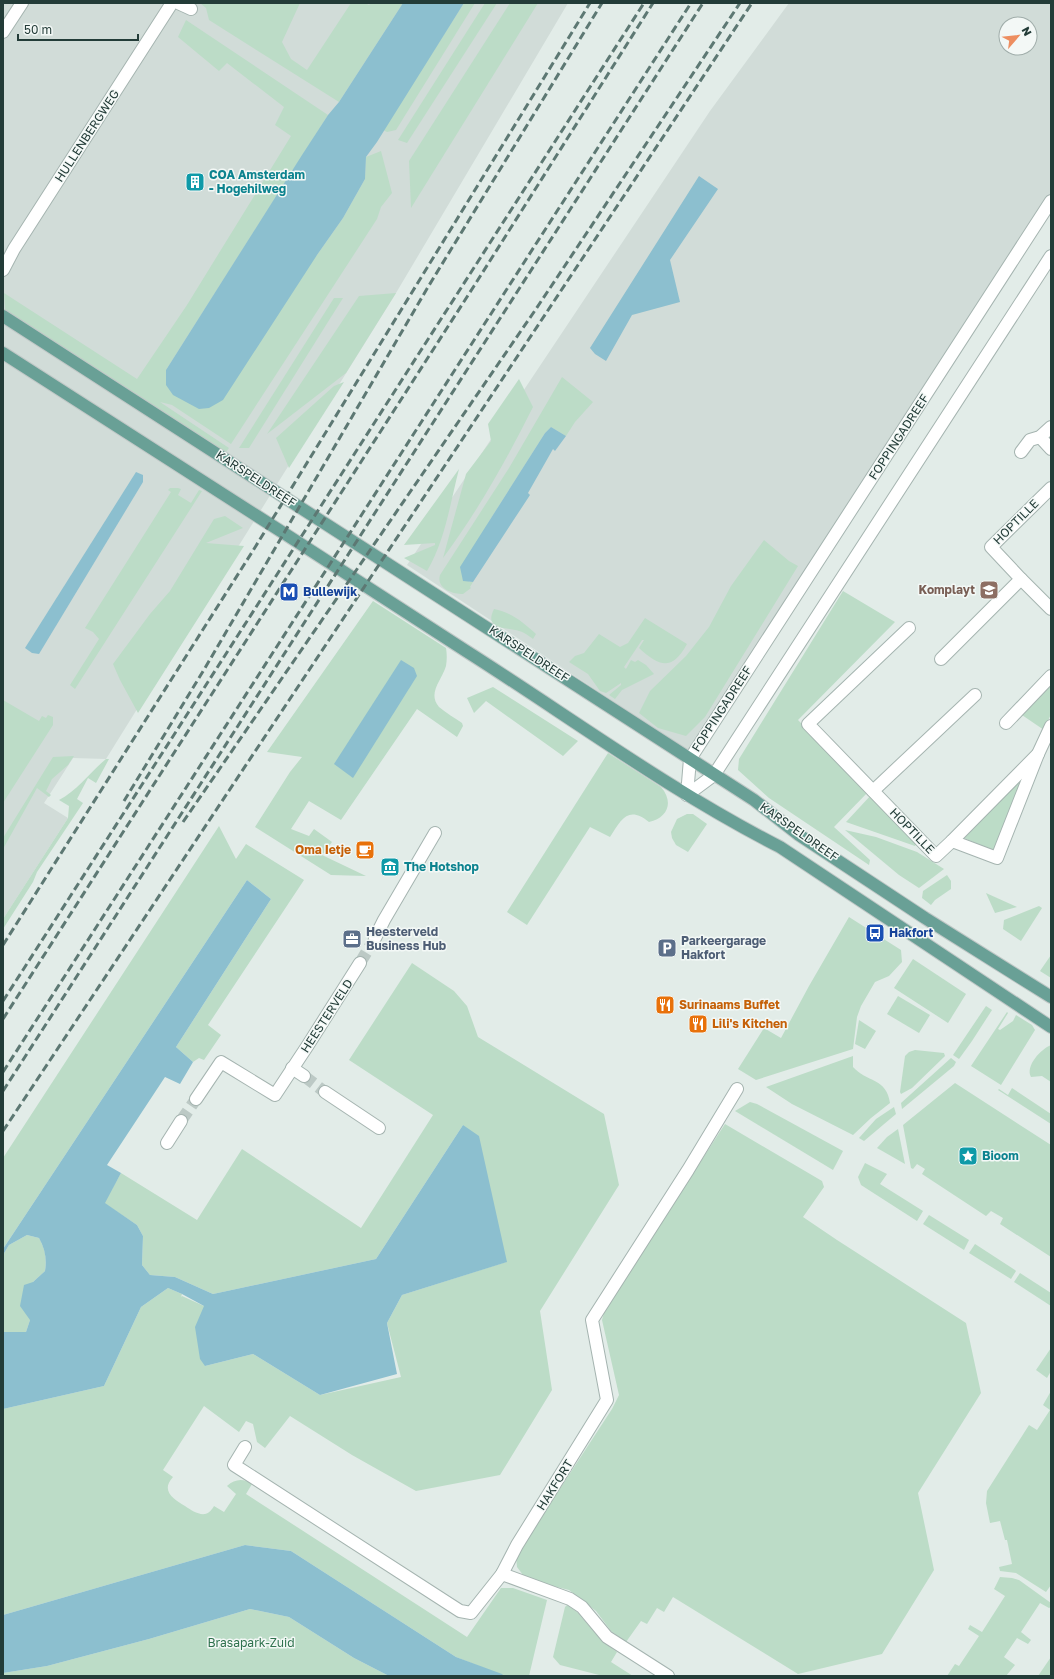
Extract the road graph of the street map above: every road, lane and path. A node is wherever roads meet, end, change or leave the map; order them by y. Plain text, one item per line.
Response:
1 (22, 3) edge
2 (170, 3) edge
3 (178, 3) edge
4 (191, 9) dead end
5 (3, 32) edge
6 (1051, 201) edge
7 (1051, 256) edge
8 (3, 270) edge
9 (3, 316) edge
10 (3, 353) edge
11 (1051, 427) edge
12 (1040, 437) junction
13 (1051, 449) edge
14 (1021, 452) dead end
15 (1051, 488) edge
16 (1021, 579) junction
17 (1051, 609) edge
18 (909, 628) dead end
19 (940, 659) dead end
20 (1051, 676) edge
21 (975, 695) dead end
22 (1006, 723) dead end
23 (1051, 726) edge
24 (1038, 754) junction
25 (690, 759) junction
26 (714, 775) junction
27 (873, 791) junction
28 (687, 795) junction
29 (435, 833) dead end
30 (952, 841) junction
31 (375, 938) tunnel mouth
32 (360, 963) tunnel mouth
33 (1051, 997) edge
34 (1051, 1027) edge
35 (292, 1068) junction
36 (304, 1076) tunnel mouth
37 (737, 1088) dead end
38 (325, 1092) tunnel mouth
39 (196, 1099) tunnel mouth
40 (181, 1122) tunnel mouth
41 (379, 1128) dead end
42 (167, 1143) dead end
43 (245, 1447) dead end
44 (502, 1574) junction
45 (668, 1676) edge

1 - 5 street
2 - 8 street, HULLENBERGWEG
3 - 4 street
6 - 25 street, FOPPINGADREEF
7 - 26 street
9 - 25 main road, KARSPELDREEF
10 - 28 main road, KARSPELDREEF
11 - 12 street
12 - 13 street
12 - 14 street
15 - 16 street, HOPTILLE
16 - 17 street
16 - 19 street
18 - 27 street, HOPTILLE
20 - 22 street
21 - 27 street
23 - 24 street, HOPTILLE
24 - 30 street, HOPTILLE
24 - 30 street, HOPTILLE
25 - 26 main road, KARSPELDREEF
25 - 28 street, FOPPINGADREEF
26 - 28 street
26 - 33 main road, KARSPELDREEF
27 - 30 street, HOPTILLE
28 - 34 main road, KARSPELDREEF
29 - 31 street
32 - 35 street, HEESTERVELD
35 - 36 street
35 - 39 street, HEESTERVELD
37 - 44 street, HAKFORT
38 - 41 street
40 - 42 street
43 - 44 street, HAKFORT
44 - 45 street

